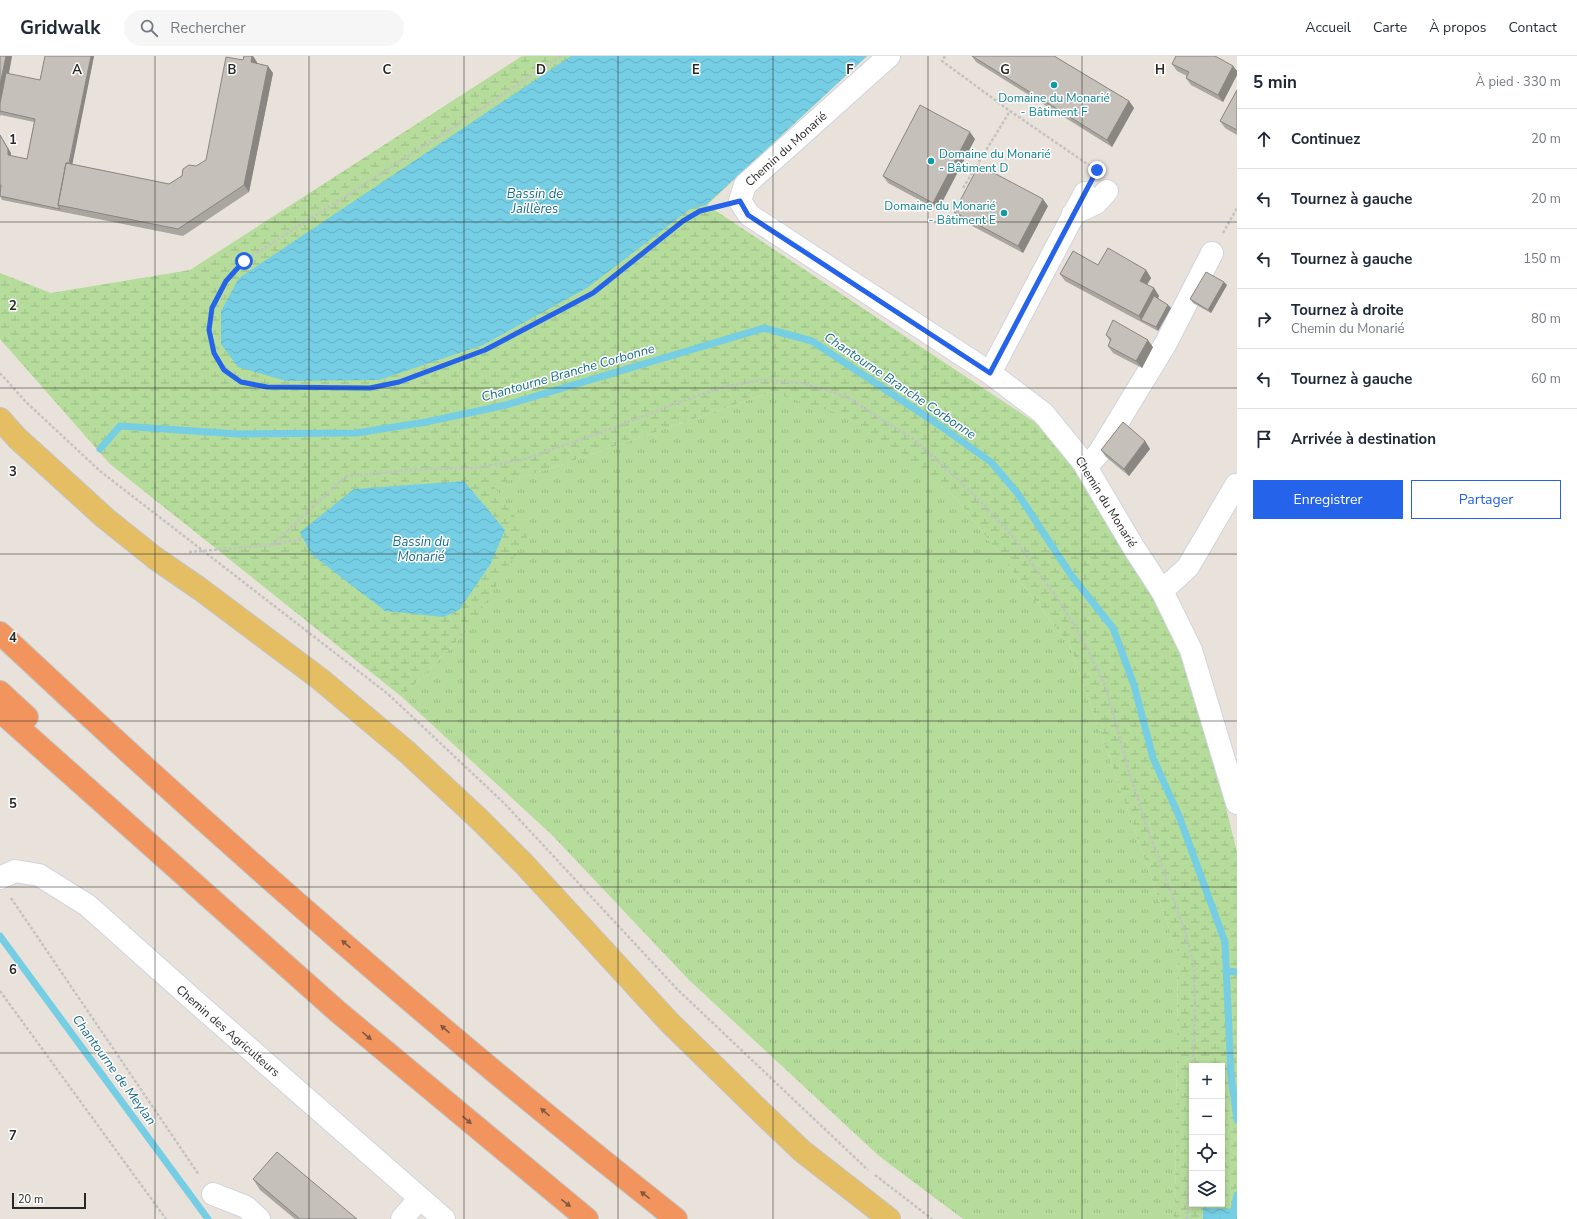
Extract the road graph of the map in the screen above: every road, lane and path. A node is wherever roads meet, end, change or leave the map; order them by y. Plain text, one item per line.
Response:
1 (561, 56) edge
2 (889, 56) edge
3 (945, 56) edge
4 (1010, 111) junction
5 (963, 188) dead end
6 (1107, 191) dead end
7 (1085, 193) joint
8 (740, 201) junction
9 (1237, 208) edge
10 (1073, 214) junction
11 (1212, 252) joint
12 (0, 373) edge
13 (990, 373) junction
14 (0, 419) edge
15 (1086, 467) junction
16 (1236, 485) edge
17 (304, 539) dead end
18 (272, 545) junction
19 (1162, 591) junction
20 (0, 633) edge
21 (0, 692) edge
22 (0, 711) edge
23 (1237, 804) edge
24 (4, 887) edge
25 (0, 991) edge
26 (337, 1011) junction
27 (1193, 1063) edge
28 (1191, 1135) edge
29 (189, 1162) dead end
30 (213, 1194) dead end
31 (420, 1198) junction
32 (166, 1219) edge
33 (259, 1219) edge
34 (402, 1219) edge
35 (444, 1219) edge
36 (587, 1219) edge
37 (676, 1219) edge
38 (888, 1219) edge
39 (1187, 1219) edge

1 - 8 path
2 - 8 street, Chemin du Monarié
3 - 4 path
4 - 5 path
4 - 7 path
6 - 10 street
7 - 10 street
8 - 13 street, Chemin du Monarié
9 - 11 path
10 - 13 street
11 - 15 street
12 - 18 path
13 - 15 street, Chemin du Monarié
14 - 38 main road
15 - 19 street, Chemin du Monarié
16 - 19 street
17 - 18 path
18 - 27 path
19 - 23 street, Chemin du Monarié
37 -> 20 highway
21 - 26 highway
22 - 26 highway
24 - 29 path
24 - 31 street, Chemin des Agriculteurs
25 - 32 path
26 -> 36 highway
28 - 39 path
30 - 33 street
31 - 34 street
31 - 35 street, Chemin des Agriculteurs

